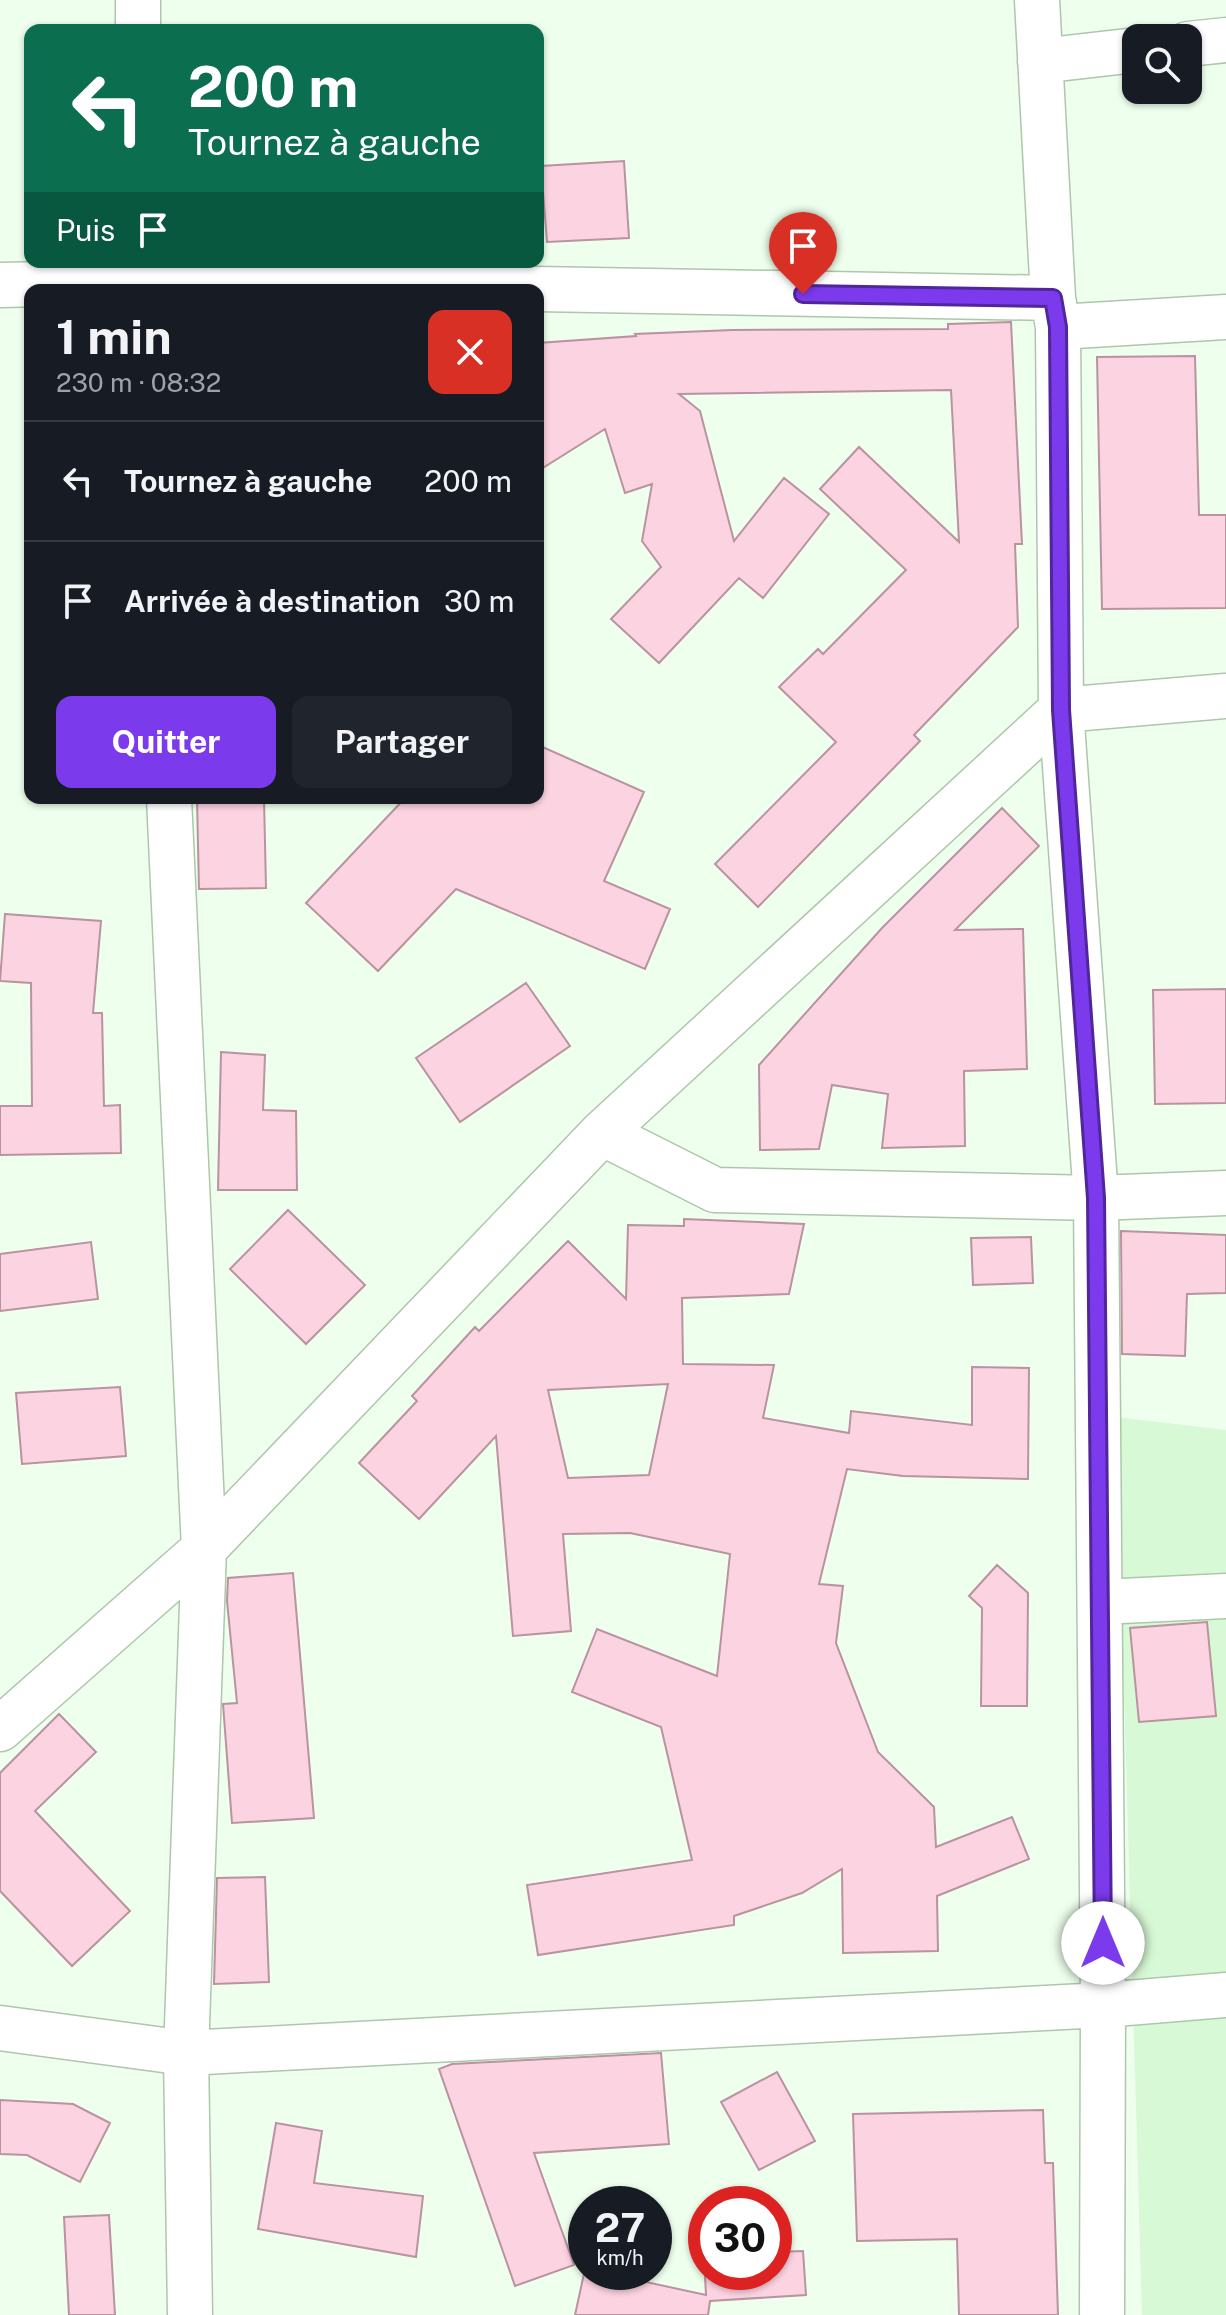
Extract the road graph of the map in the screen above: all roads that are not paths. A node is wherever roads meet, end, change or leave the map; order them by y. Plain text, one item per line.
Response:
1 (138, 0) edge
2 (1037, 0) edge
3 (138, 24) edge
4 (1226, 40) edge
5 (1202, 43) edge
6 (1122, 52) edge
7 (1040, 61) junction
8 (144, 278) edge
9 (300, 284) edge
10 (0, 285) edge
11 (544, 293) edge
12 (1056, 313) junction
13 (1226, 317) edge
14 (1226, 696) edge
15 (1061, 710) junction
16 (169, 804) edge
17 (602, 1133) junction
18 (1226, 1193) edge
19 (1096, 1198) junction
20 (204, 1549) junction
21 (1226, 1596) edge
22 (1101, 1602) junction
23 (0, 1729) edge
24 (1226, 1995) edge
25 (1103, 2005) junction
26 (0, 2028) edge
27 (186, 2053) junction
28 (190, 2315) edge
29 (1102, 2315) edge

1 - 3 street
2 - 7 street
4 - 5 street
6 - 7 street
7 - 12 street
8 - 9 street
8 - 10 street
11 - 12 street
12 - 13 street
12 - 15 street
14 - 15 street
15 - 17 street
15 - 19 street
16 - 20 street
17 - 19 street
17 - 20 street
18 - 19 street
19 - 22 street
20 - 23 street
20 - 27 street
21 - 22 street
22 - 25 street
24 - 25 street
25 - 27 street
25 - 29 street
26 - 27 street
27 - 28 street

